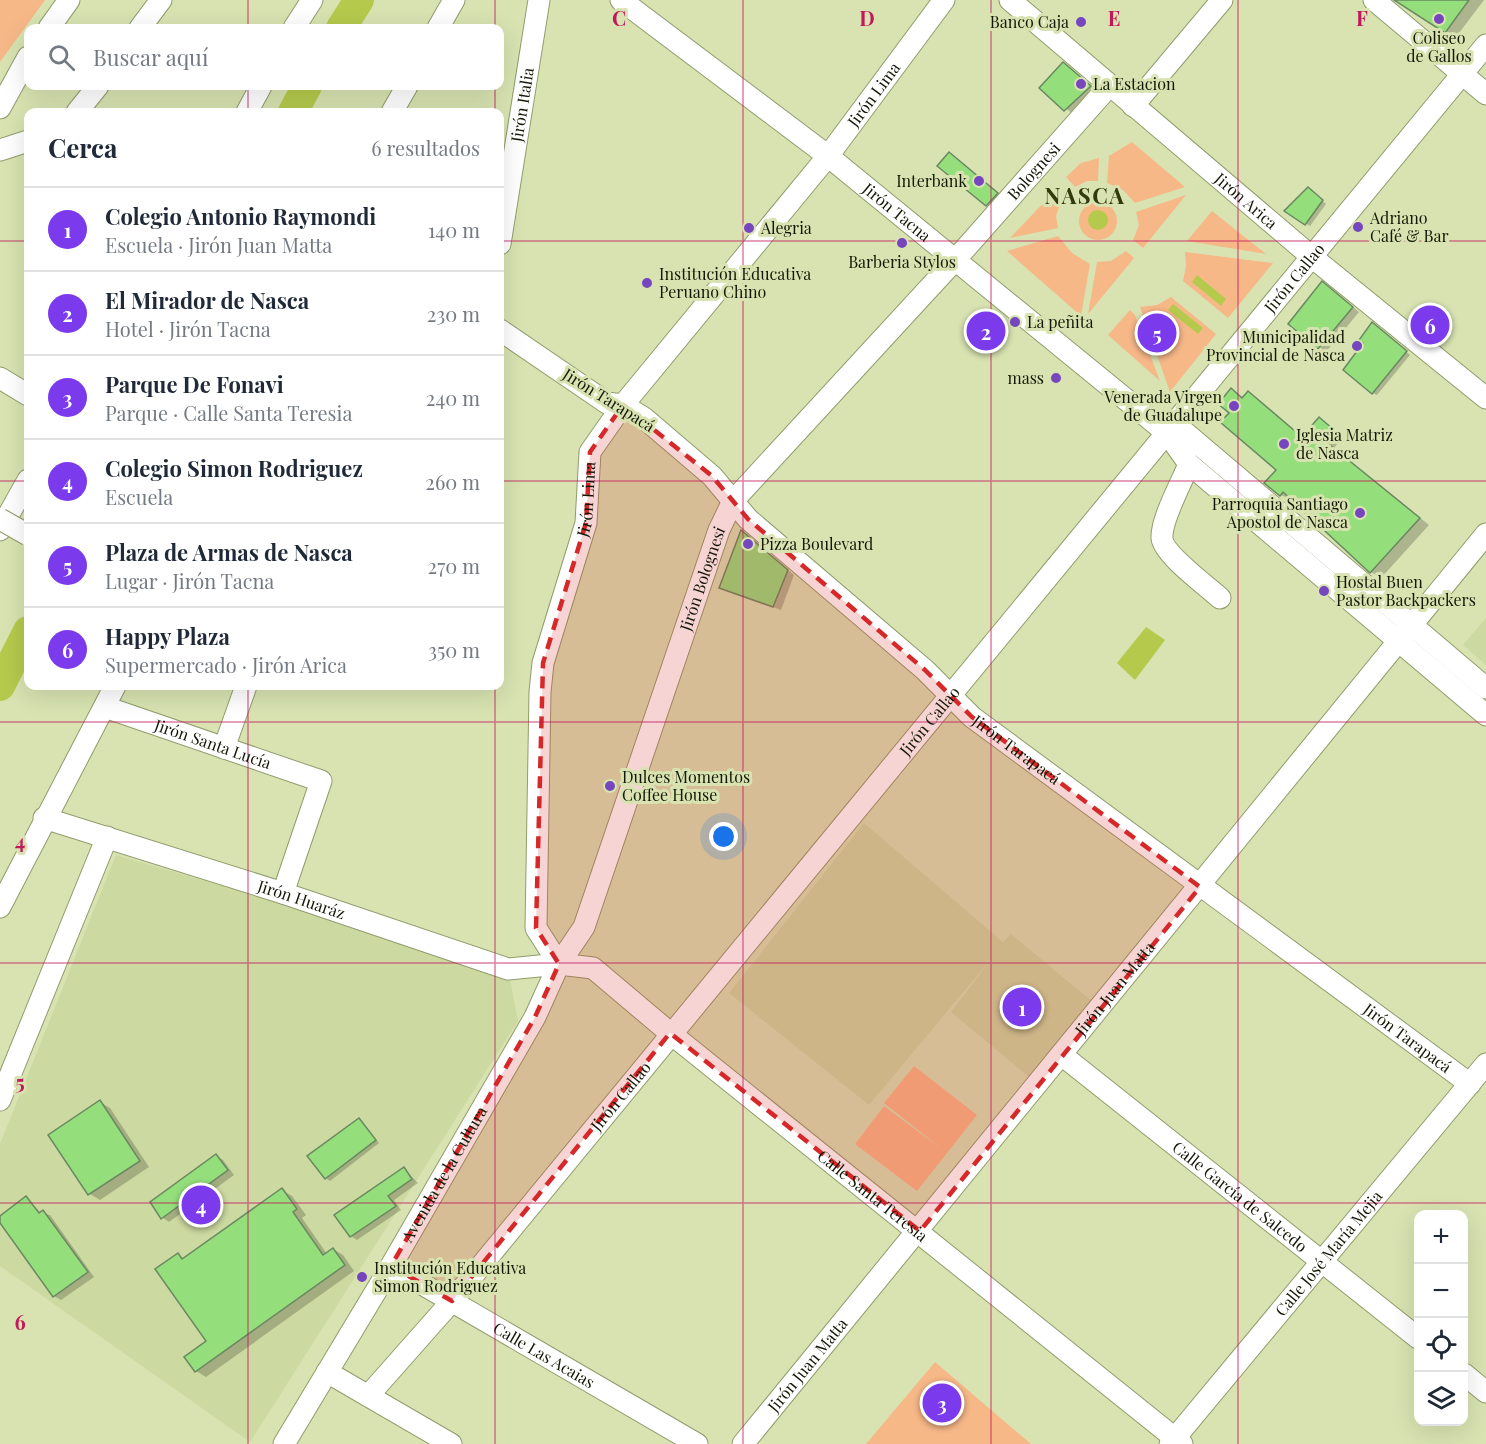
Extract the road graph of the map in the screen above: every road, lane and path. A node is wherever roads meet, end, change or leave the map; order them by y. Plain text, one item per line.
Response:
1 (69, 0) edge
2 (161, 0) edge
3 (312, 0) edge
4 (454, 0) edge
5 (539, 0) edge
6 (621, 0) edge
7 (944, 0) edge
8 (1010, 0) edge
9 (1222, 0) edge
10 (1374, 0) edge
11 (52, 24) edge
12 (143, 24) edge
13 (297, 24) edge
14 (440, 24) edge
15 (1486, 45) edge
16 (24, 63) edge
17 (1462, 74) junction
18 (1110, 85) junction
19 (95, 90) edge
20 (259, 90) edge
21 (405, 90) edge
22 (1486, 94) edge
23 (1133, 106) junction
24 (0, 108) edge
25 (80, 108) edge
26 (249, 108) edge
27 (394, 108) edge
28 (24, 142) edge
29 (0, 150) edge
30 (828, 156) junction
31 (504, 219) edge
32 (1312, 257) junction
33 (956, 259) junction
34 (504, 333) edge
35 (0, 378) edge
36 (24, 393) edge
37 (1486, 398) edge
38 (622, 405) junction
39 (1171, 428) junction
40 (1189, 464) junction
41 (24, 485) edge
42 (733, 501) junction
43 (4, 511) edge
44 (0, 530) edge
45 (24, 531) edge
46 (1486, 534) edge
47 (1220, 598) dead end
48 (1404, 634) junction
49 (1486, 688) edge
50 (113, 690) edge
51 (245, 690) edge
52 (949, 695) junction
53 (105, 707) junction
54 (1486, 715) edge
55 (224, 748) junction
56 (44, 818) junction
57 (107, 837) junction
58 (1200, 887) junction
59 (283, 893) junction
60 (0, 907) edge
61 (559, 964) junction
62 (670, 1033) junction
63 (1063, 1056) junction
64 (1486, 1064) edge
65 (1470, 1084) junction
66 (0, 1100) edge
67 (920, 1231) junction
68 (1323, 1261) junction
69 (392, 1266) junction
70 (452, 1301) junction
71 (1414, 1334) edge
72 (327, 1372) junction
73 (1468, 1377) edge
74 (1486, 1392) edge
75 (368, 1396) junction
76 (1176, 1442) edge
77 (284, 1444) edge
78 (451, 1444) edge
79 (697, 1444) edge
80 (743, 1444) edge

1 - 11 street
2 - 12 street
3 - 13 street
4 - 14 street
5 - 31 street, Jirón Italia
6 - 30 street, Jirón Tacna
7 - 30 street, Jirón Lima
8 - 18 street, Jirón Arica
9 - 23 street
10 - 17 street
15 - 17 street, Jirón Callao
16 - 24 street
17 - 22 street
17 - 32 street, Jirón Callao
18 - 23 street, Jirón Arica
18 - 33 street, Bolognesi
19 - 25 street
20 - 26 street
21 - 27 street
23 - 32 street, Jirón Arica
28 - 29 street
30 - 33 street, Jirón Tacna
30 - 38 street, Jirón Lima
32 - 37 street, Jirón Arica
32 - 39 street, Jirón Callao
33 - 39 street, Jirón Tacna
33 - 42 street, Jirón Bolognesi
34 - 38 street, Jirón Tarapacá
35 - 36 street
38 - 42 street, Jirón Tarapacá
38 - 61 street, Jirón Lima
39 - 40 street
39 - 48 street
39 - 52 street, Jirón Callao
40 - 47 street
40 - 48 street
41 - 43 street
42 - 52 street, Jirón Tarapacá
42 - 61 street, Jirón Bolognesi
43 - 44 street
43 - 45 street, bridge
46 - 48 street, Jirón Juan Matta
48 - 49 street
48 - 54 street
48 - 58 street, Jirón Juan Matta
50 - 53 street
51 - 55 street
52 - 58 street, Jirón Tarapacá
52 - 62 street, Jirón Callao
53 - 55 street, Jirón Santa Lucía
53 - 56 street
55 - 59 street, Jirón Santa Lucía
56 - 57 street, Jirón Huaráz
56 - 60 street
57 - 59 street, Jirón Huaráz
57 - 66 street
58 - 63 street, Jirón Juan Matta
58 - 65 street, Jirón Tarapacá
59 - 61 street, Jirón Huaráz
61 - 62 street, Calle Santa Teresia
61 - 69 street, Avenida de la Cultura
62 - 67 street, Calle Santa Teresia
62 - 70 street, Jirón Callao
63 - 67 street, Jirón Juan Matta
63 - 68 street, Calle García de Salcedo
64 - 65 street, Calle José María Mejia
65 - 68 street, Calle José María Mejia
67 - 76 street, Calle Santa Teresia
67 - 80 street, Jirón Juan Matta
68 - 71 street, Calle García de Salcedo
68 - 76 street, Calle José María Mejia
69 - 70 street, Calle Las Acaias
69 - 72 street, Avenida de la Cultura
70 - 75 street, Jirón Callao
70 - 79 street, Calle Las Acaias
72 - 75 street
72 - 77 street, Avenida de la Cultura
73 - 74 street
75 - 78 street

